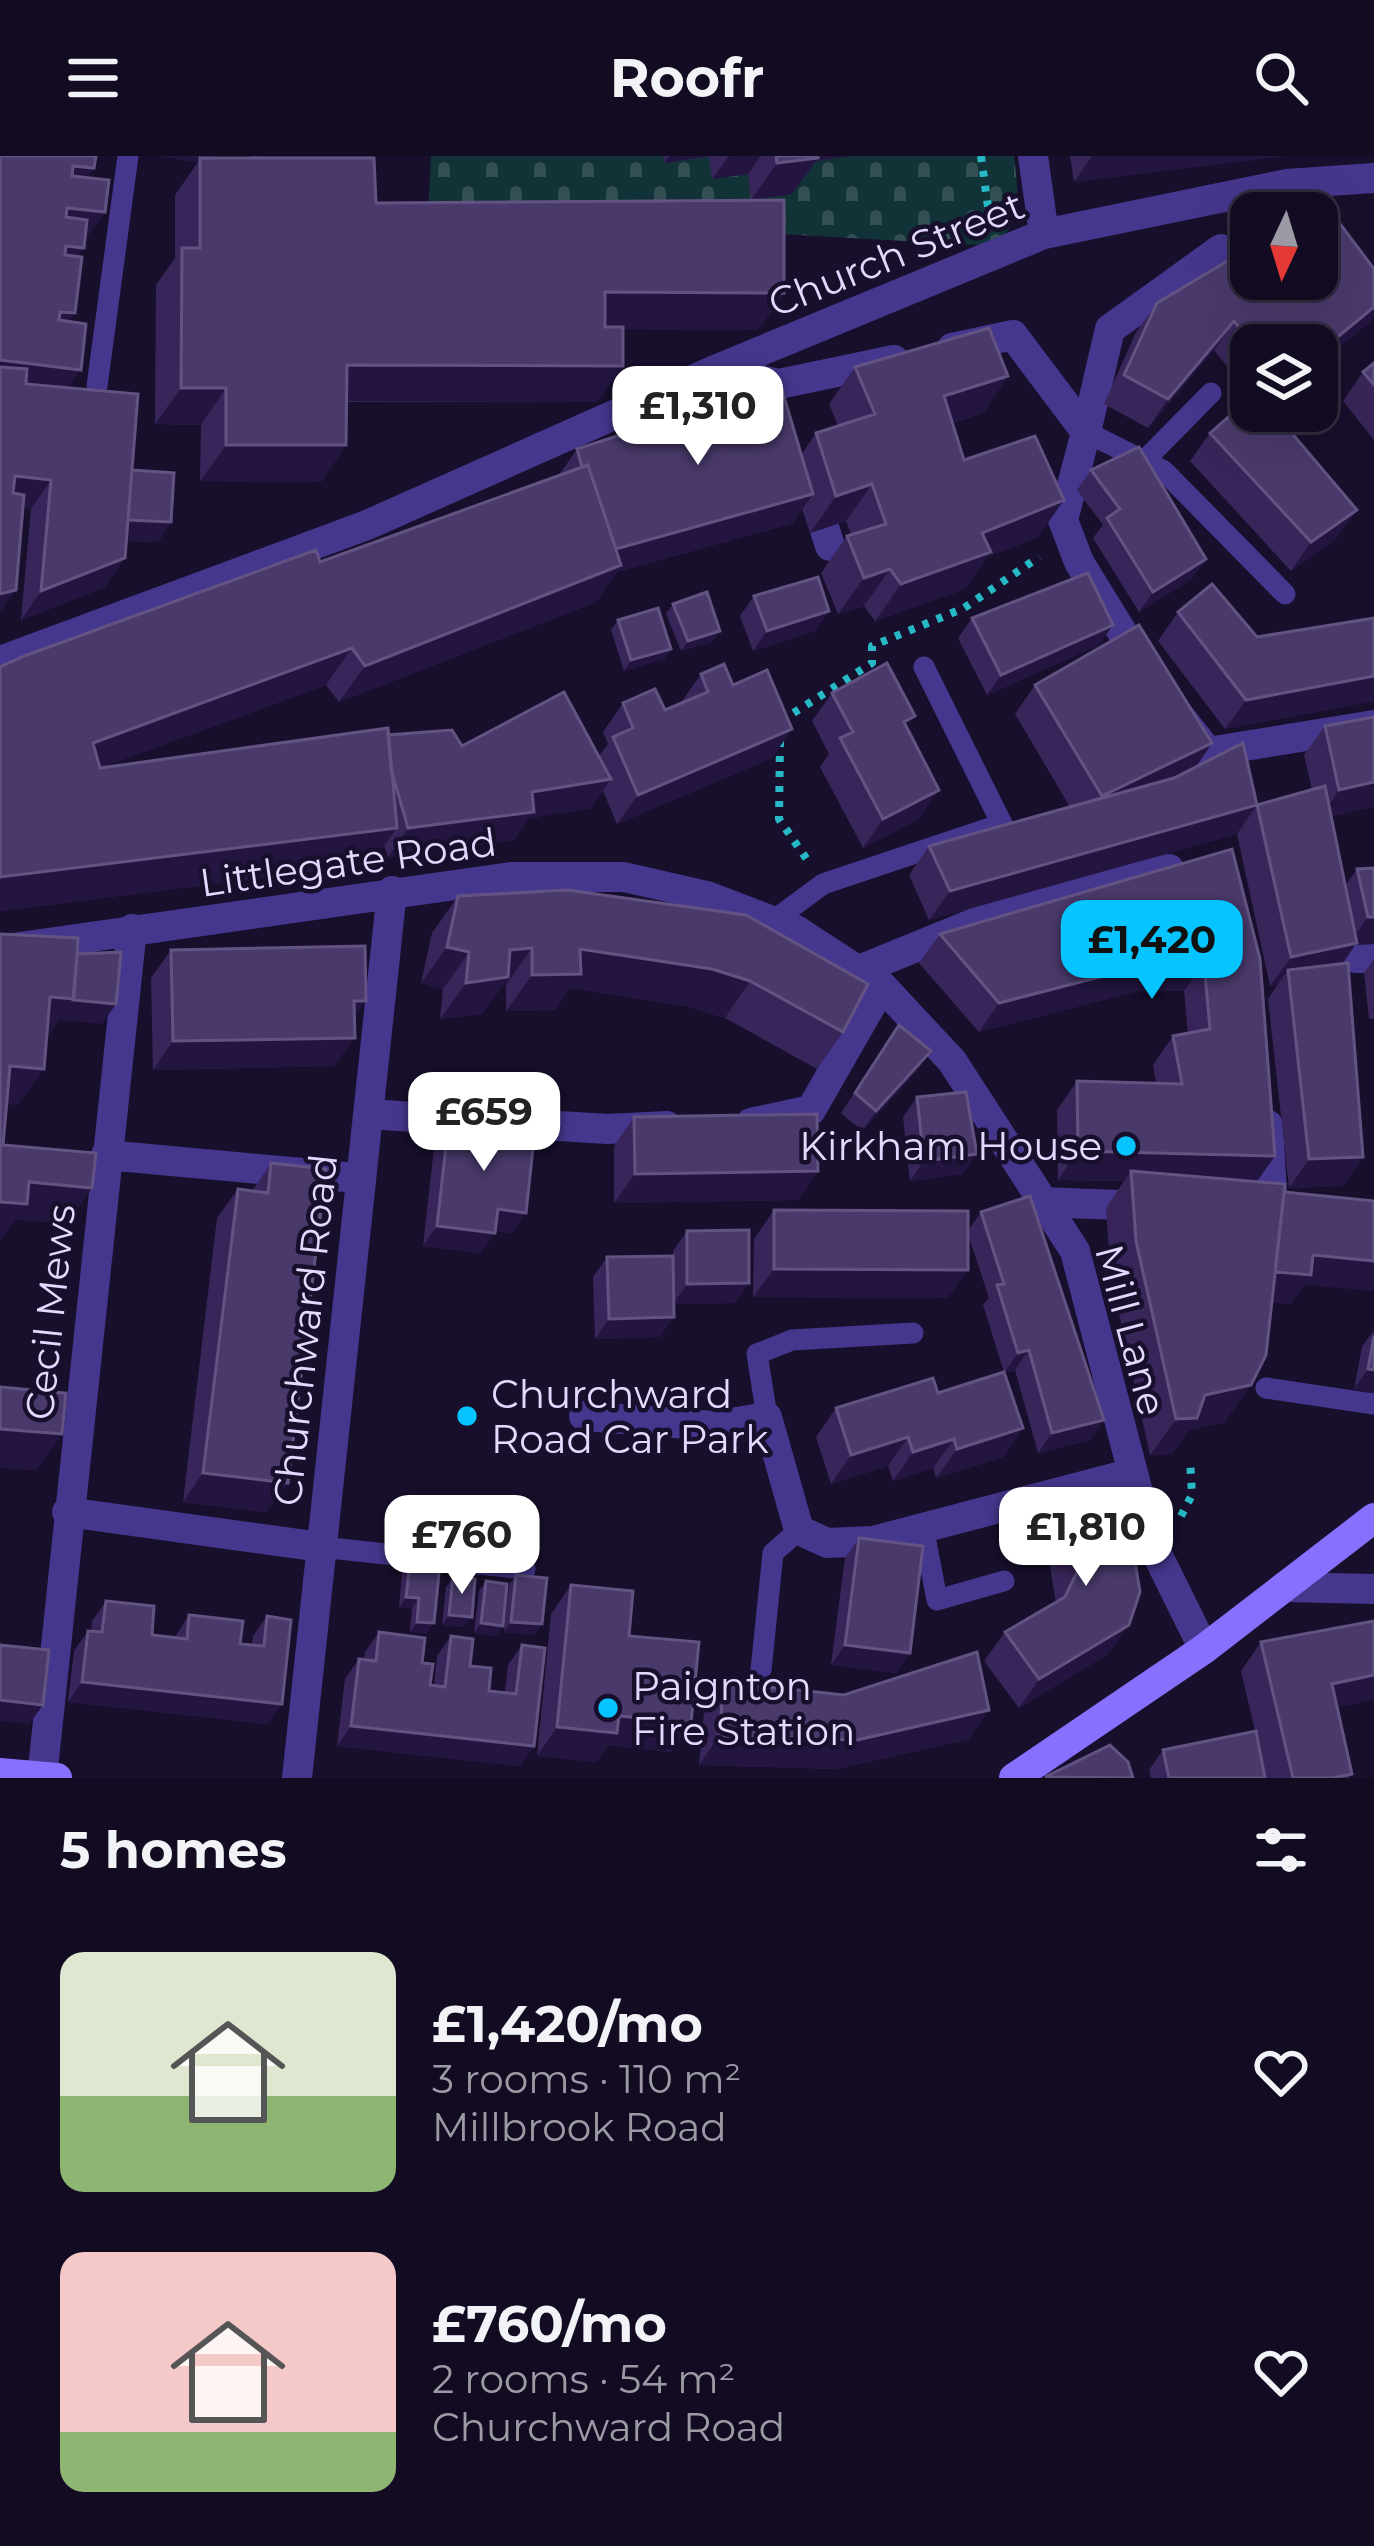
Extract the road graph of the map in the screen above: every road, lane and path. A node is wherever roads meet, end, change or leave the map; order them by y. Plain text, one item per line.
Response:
1 (128, 156) edge
2 (1033, 156) edge
3 (1374, 178) edge
4 (1304, 182) junction
5 (1311, 192) edge
6 (1044, 234) junction
7 (1221, 250) dead end
8 (715, 370) junction
9 (97, 386) edge
10 (1211, 393) dead end
11 (1086, 432) junction
12 (1147, 458) junction
13 (804, 465) edge
14 (1063, 520) junction
15 (830, 546) dead end
16 (1285, 594) dead end
17 (0, 661) edge
18 (925, 668) dead end
19 (1374, 725) edge
20 (1196, 863) edge
21 (823, 884) junction
22 (392, 891) junction
23 (707, 896) joint
24 (773, 921) junction
25 (132, 929) junction
26 (0, 950) edge
27 (872, 978) junction
28 (1266, 1099) edge
29 (368, 1114) junction
30 (106, 1155) junction
31 (358, 1178) junction
32 (1040, 1202) junction
33 (1180, 1207) edge
34 (1313, 1216) edge
35 (913, 1333) dead end
36 (1266, 1388) edge
37 (1374, 1404) edge
38 (584, 1416) dead end
39 (767, 1417) junction
40 (1129, 1474) junction
41 (67, 1512) junction
42 (1374, 1518) edge
43 (923, 1526) junction
44 (799, 1529) junction
45 (321, 1547) junction
46 (525, 1568) dead end
47 (1004, 1581) dead end
48 (1284, 1587) junction
49 (1374, 1589) edge
50 (1204, 1649) junction
51 (761, 1670) dead end
52 (0, 1773) edge
53 (47, 1777) edge
54 (297, 1778) edge
55 (1014, 1778) edge

1 - 9 lane
2 - 6 street
3 - 4 street, Church Street
4 - 5 street
4 - 6 street, Church Street
6 - 8 street, Church Street
7 - 11 street
8 - 11 street
8 - 17 street, Church Street
10 - 12 lane
11 - 12 lane
11 - 14 street
12 - 16 lane
13 - 15 street
14 - 19 street
14 - 21 path
18 - 21 lane
20 - 27 street
21 - 24 lane
22 - 23 street, Littlegate Road
22 - 25 street, Littlegate Road
22 - 29 street, Churchward Road
23 - 24 street, Mill Lane
24 - 27 street, Mill Lane
25 - 26 street, Littlegate Road
25 - 30 street, Cecil Mews
27 - 29 street
27 - 32 street, Mill Lane
28 - 34 street
29 - 31 street, Churchward Road
30 - 31 street
30 - 41 street, Cecil Mews
31 - 45 street, Churchward Road
32 - 33 street
32 - 40 street, Mill Lane
35 - 39 lane
36 - 37 lane
38 - 39 street
39 - 44 street
40 - 43 street
40 - 50 street, Mill Lane
41 - 45 street
41 - 53 street, Cecil Mews
42 - 48 main road
43 - 44 street
43 - 47 lane
44 - 51 lane
45 - 46 lane
45 - 54 street, Churchward Road
48 - 49 street
48 - 50 main road
50 - 55 main road
52 - 53 main road

